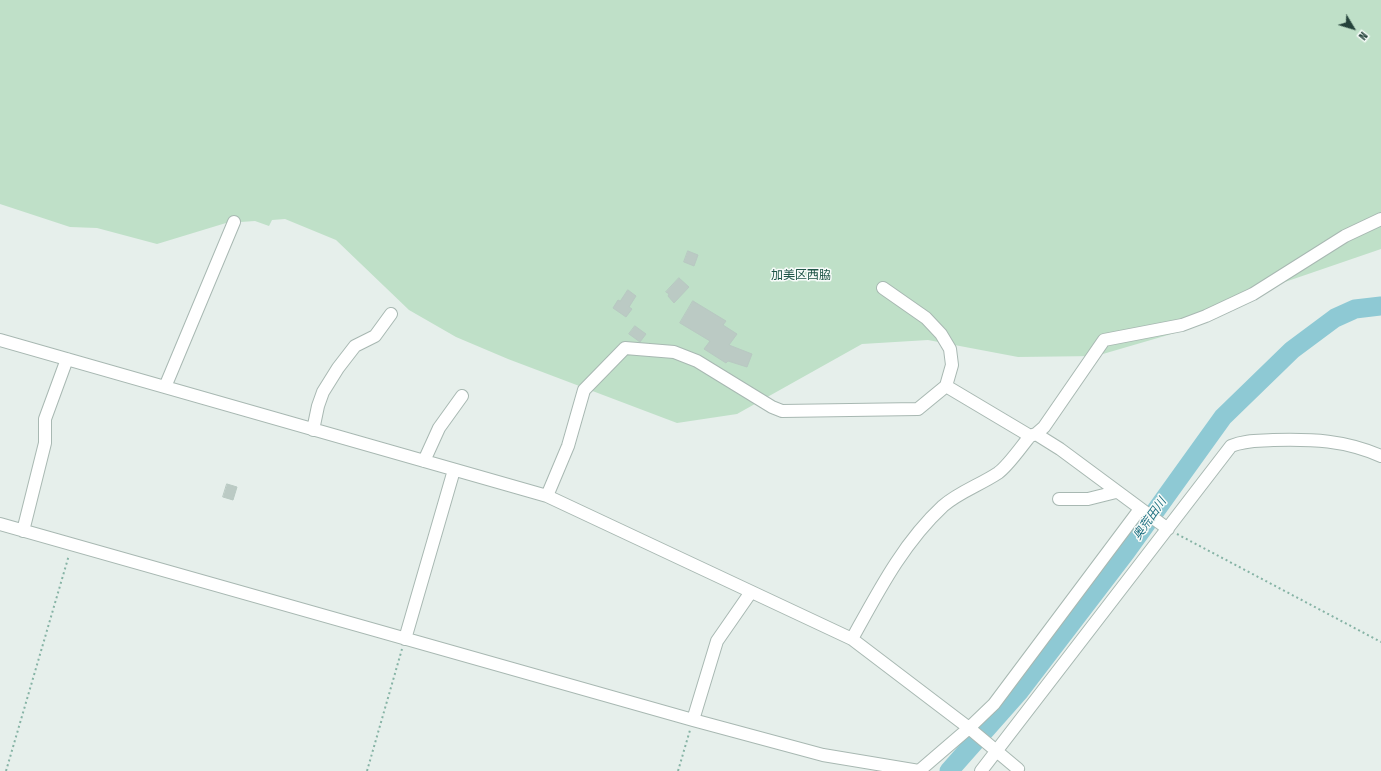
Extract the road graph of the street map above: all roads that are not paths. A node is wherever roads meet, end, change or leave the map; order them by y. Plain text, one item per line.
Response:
1 (1381, 219) edge
2 (234, 222) dead end
3 (883, 288) dead end
4 (391, 314) dead end
5 (0, 340) edge
6 (66, 359) junction
7 (946, 386) junction
8 (165, 387) junction
9 (462, 396) dead end
10 (313, 430) junction
11 (1033, 435) junction
12 (1381, 456) edge
13 (424, 461) junction
14 (454, 470) junction
15 (1116, 492) junction
16 (547, 496) junction
17 (1059, 499) dead end
18 (1141, 510) junction
19 (0, 524) edge
20 (1166, 528) junction
21 (23, 531) junction
22 (751, 592) junction
23 (405, 638) junction
24 (852, 639) junction
25 (693, 720) junction
26 (971, 729) junction
27 (994, 749) junction
28 (919, 771) edge
29 (981, 771) edge
30 (1018, 771) edge

1 - 11 street
2 - 8 street
3 - 7 street
4 - 10 street
5 - 6 street
6 - 8 street
6 - 21 street
7 - 11 street
7 - 16 street
8 - 10 street
9 - 13 street
10 - 13 street
11 - 15 street
11 - 24 street
12 - 20 street
13 - 14 street
14 - 16 street
14 - 23 street
15 - 17 street
15 - 18 street
16 - 22 street
18 - 20 street
18 - 26 street
19 - 21 street
20 - 27 street
21 - 23 street
22 - 24 street
22 - 25 street
23 - 25 street
24 - 26 street
25 - 28 street
26 - 27 street
26 - 28 street
27 - 29 street
27 - 30 street

